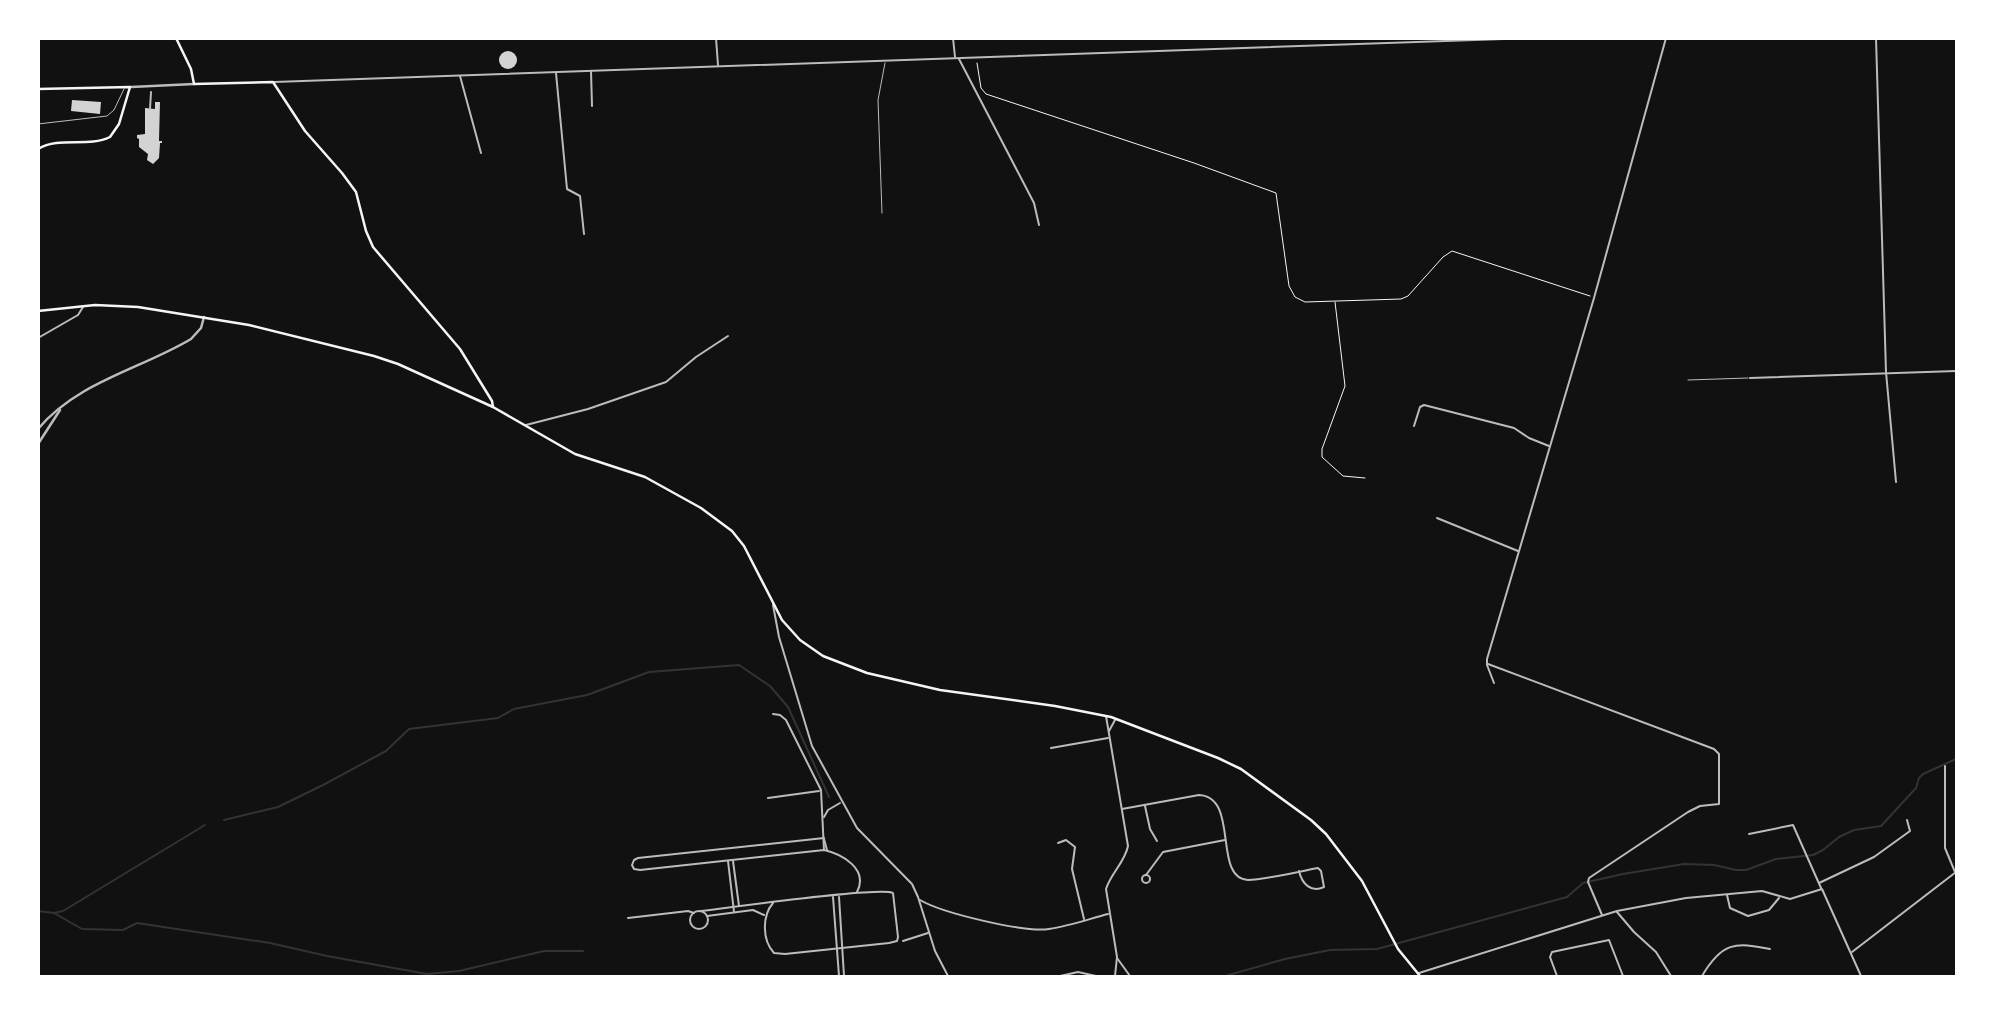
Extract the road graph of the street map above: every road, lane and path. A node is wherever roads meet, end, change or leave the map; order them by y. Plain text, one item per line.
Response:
1 (176, 38) edge
2 (716, 38) edge
3 (953, 38) edge
4 (1530, 38) edge
5 (1666, 38) edge
6 (1876, 38) edge
7 (957, 58) junction
8 (975, 58) junction
9 (885, 61) junction
10 (718, 66) junction
11 (592, 70) junction
12 (556, 72) junction
13 (460, 75) junction
14 (272, 82) junction
15 (194, 84) junction
16 (125, 87) junction
17 (130, 87) junction
18 (38, 89) edge
19 (151, 92) dead end
20 (592, 106) dead end
21 (150, 108) dead end
22 (38, 124) edge
23 (38, 149) edge
24 (481, 153) dead end
25 (882, 213) dead end
26 (1039, 225) dead end
27 (583, 234) dead end
28 (1594, 298) junction
29 (1335, 302) junction
30 (83, 306) junction
31 (38, 311) edge
32 (204, 317) junction
33 (728, 336) dead end
34 (38, 338) edge
35 (1956, 371) edge
36 (1886, 372) junction
37 (1750, 378) joint
38 (1688, 380) dead end
39 (62, 407) junction
40 (493, 407) junction
41 (525, 425) junction
42 (1415, 426) dead end
43 (38, 429) edge
44 (46, 435) junction
45 (38, 444) edge
46 (1550, 446) junction
47 (1365, 478) dead end
48 (1896, 482) dead end
49 (1437, 518) dead end
50 (1519, 551) junction
51 (773, 605) junction
52 (1487, 663) junction
53 (1494, 683) dead end
54 (774, 714) dead end
55 (1106, 715) junction
56 (1116, 718) junction
57 (1109, 732) junction
58 (1109, 737) junction
59 (1051, 748) dead end
60 (1945, 766) dead end
61 (821, 790) junction
62 (768, 798) dead end
63 (841, 802) junction
64 (1145, 805) junction
65 (1122, 809) junction
66 (824, 817) junction
67 (1907, 820) dead end
68 (1749, 834) dead end
69 (824, 838) junction
70 (1226, 839) junction
71 (1157, 841) dead end
72 (1058, 844) dead end
73 (825, 850) junction
74 (728, 860) junction
75 (733, 860) junction
76 (1299, 871) junction
77 (1956, 872) edge
78 (1146, 875) dead end
79 (1819, 883) junction
80 (1822, 889) junction
81 (857, 892) junction
82 (1727, 894) junction
83 (833, 896) junction
84 (839, 896) junction
85 (1780, 897) junction
86 (919, 900) junction
87 (773, 903) junction
88 (739, 906) junction
89 (733, 907) junction
90 (701, 911) junction
91 (1616, 911) junction
92 (734, 912) junction
93 (694, 913) junction
94 (1109, 914) junction
95 (707, 916) junction
96 (764, 916) junction
97 (1602, 916) junction
98 (628, 918) dead end
99 (1084, 920) junction
100 (929, 932) junction
101 (903, 941) dead end
102 (843, 947) junction
103 (838, 948) junction
104 (1770, 949) dead end
105 (1850, 953) junction
106 (1117, 957) junction
107 (1419, 975) edge
108 (839, 976) edge
109 (844, 976) edge
110 (948, 976) edge
111 (1060, 976) edge
112 (1069, 976) edge
113 (1085, 976) edge
114 (1096, 976) edge
115 (1115, 976) edge
116 (1120, 976) edge
117 (1129, 976) edge
118 (1557, 976) edge
119 (1623, 976) edge
120 (1670, 976) edge
121 (1702, 976) edge
122 (1861, 976) edge

1 - 15 main road
2 - 10 street
3 - 7 street
4 - 8 street
5 - 28 street
6 - 36 street
7 - 8 street
7 - 9 street
7 - 26 street
8 - 29 path
9 - 10 street
9 - 25 lane
10 - 11 street
11 - 12 street
11 - 20 street
12 - 13 street
12 - 27 street
13 - 14 street
13 - 24 street
14 - 15 main road
14 - 40 main road
15 - 17 street
16 - 17 main road
16 - 18 main road
16 - 22 lane
17 - 23 main road
19 - 21 street
28 - 29 path
28 - 46 street
29 - 47 path
30 - 31 main road
30 - 32 main road
30 - 34 street
32 - 39 street
32 - 40 main road
33 - 41 street
35 - 36 street
36 - 37 street
36 - 48 street
37 - 38 lane
39 - 43 street
39 - 44 street
40 - 41 main road
41 - 51 main road
42 - 46 street
43 - 44 street
44 - 45 street
46 - 50 street
49 - 50 street
50 - 52 street
51 - 55 main road
51 - 63 street
52 - 53 street
52 - 97 street
54 - 61 street
55 - 56 main road
55 - 57 street
56 - 57 street
56 - 107 main road
57 - 58 street
58 - 59 street
58 - 65 street
60 - 77 street
61 - 62 street
61 - 66 street
63 - 66 street
63 - 86 street
64 - 65 street
64 - 70 street
64 - 71 street
65 - 94 street
66 - 69 street
67 - 79 street
68 - 79 street
69 - 73 street
69 - 74 street
70 - 76 street
70 - 78 street
72 - 99 street
73 - 75 street
73 - 81 street
74 - 75 street
74 - 89 street
75 - 88 street
76 - 76 street
77 - 105 street
79 - 80 street
80 - 85 street
80 - 105 street
81 - 84 street
81 - 102 street
82 - 85 street
82 - 85 street
82 - 91 street
83 - 84 street
83 - 87 street
83 - 103 street
84 - 102 street
86 - 99 street
86 - 100 street
87 - 88 street
87 - 96 street
88 - 89 street
89 - 90 street
89 - 92 street
90 - 93 street
90 - 95 street
91 - 97 street
91 - 120 street
92 - 95 street
92 - 96 street
93 - 95 street
93 - 98 street
94 - 99 street
94 - 106 street
96 - 103 street
97 - 107 street
100 - 101 street
100 - 110 street
102 - 103 street
102 - 109 street
103 - 108 street
104 - 121 street
105 - 122 street
106 - 115 street
106 - 117 street
111 - 114 street
112 - 113 street
116 - 117 street
118 - 119 street

